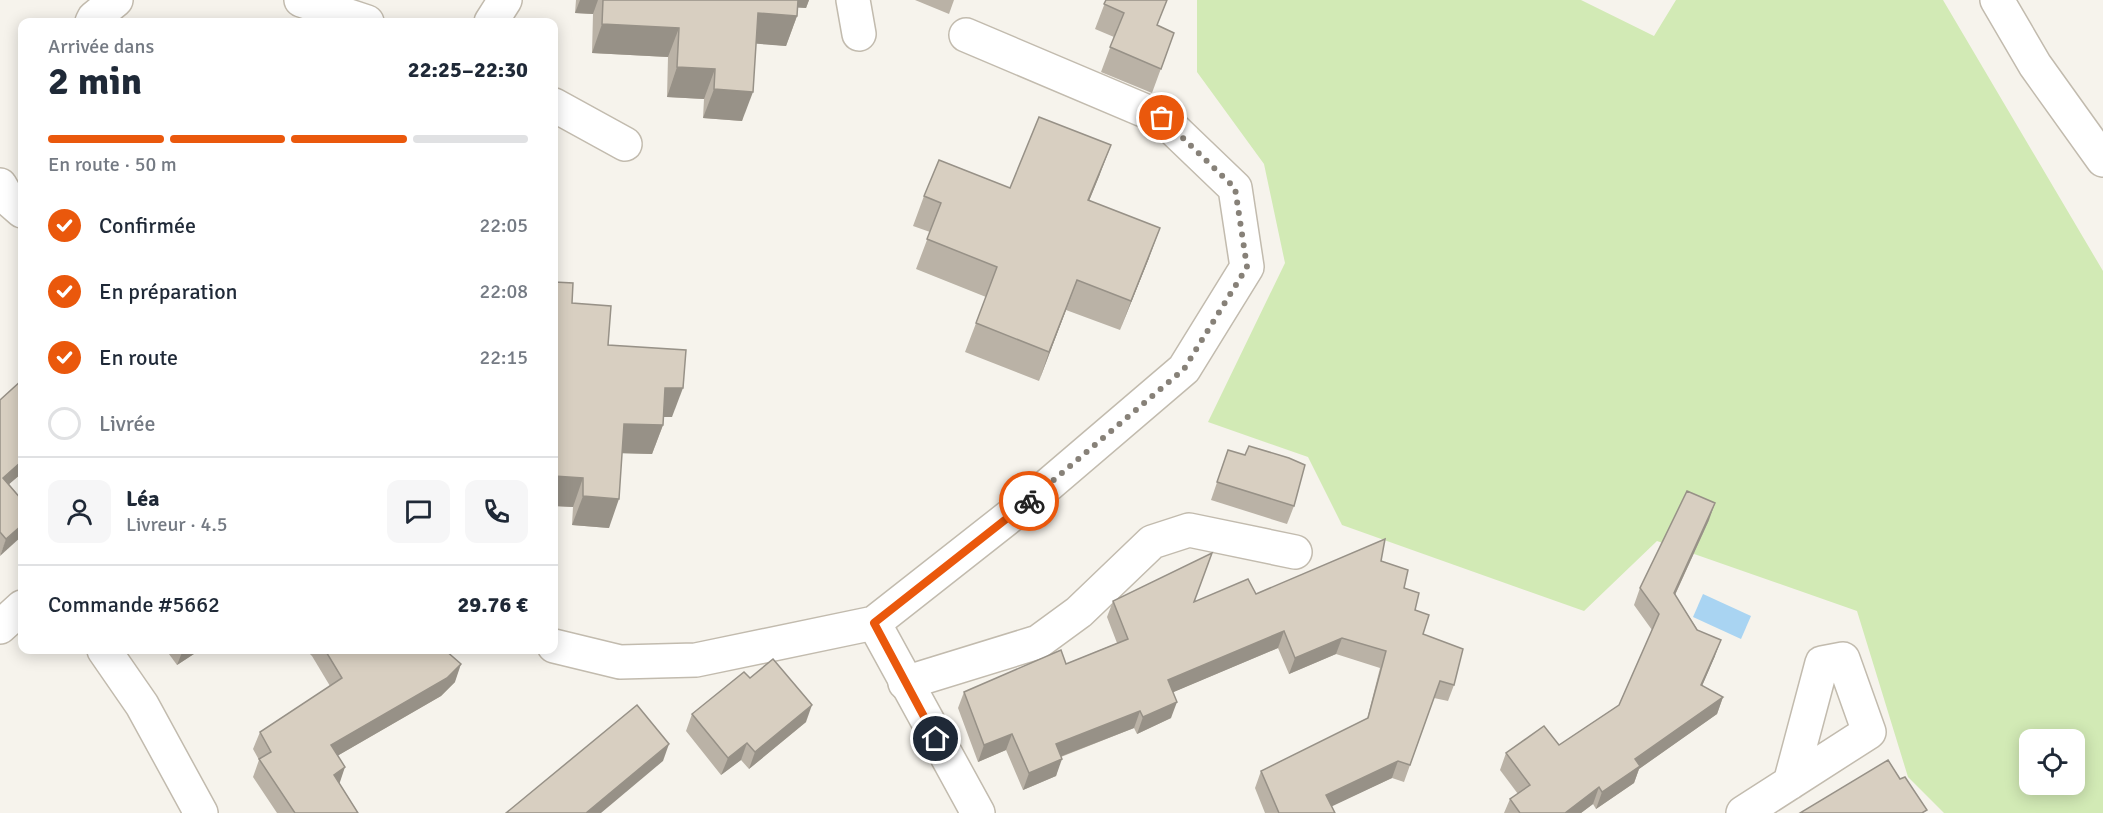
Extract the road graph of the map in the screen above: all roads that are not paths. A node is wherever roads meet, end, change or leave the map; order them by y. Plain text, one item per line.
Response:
1 (116, 0) edge
2 (301, 0) edge
3 (505, 0) edge
4 (853, 0) edge
5 (1997, 0) edge
6 (94, 18) edge
7 (355, 18) edge
8 (494, 18) edge
9 (859, 34) dead end
10 (966, 35) dead end
11 (558, 107) edge
12 (624, 144) dead end
13 (2103, 160) edge
14 (0, 185) edge
15 (18, 208) edge
16 (1295, 552) dead end
17 (18, 611) edge
18 (874, 623) junction
19 (0, 627) edge
20 (558, 647) edge
21 (107, 654) edge
22 (905, 683) junction
23 (1790, 783) dead end
24 (201, 813) edge
25 (978, 813) edge
26 (1743, 813) edge

1 - 6 street
2 - 7 street
3 - 8 street
4 - 9 street
5 - 13 street
10 - 18 street
11 - 12 street
14 - 15 street
16 - 22 street
17 - 19 street
18 - 20 street
18 - 22 street
21 - 24 street
22 - 25 street
23 - 26 street

